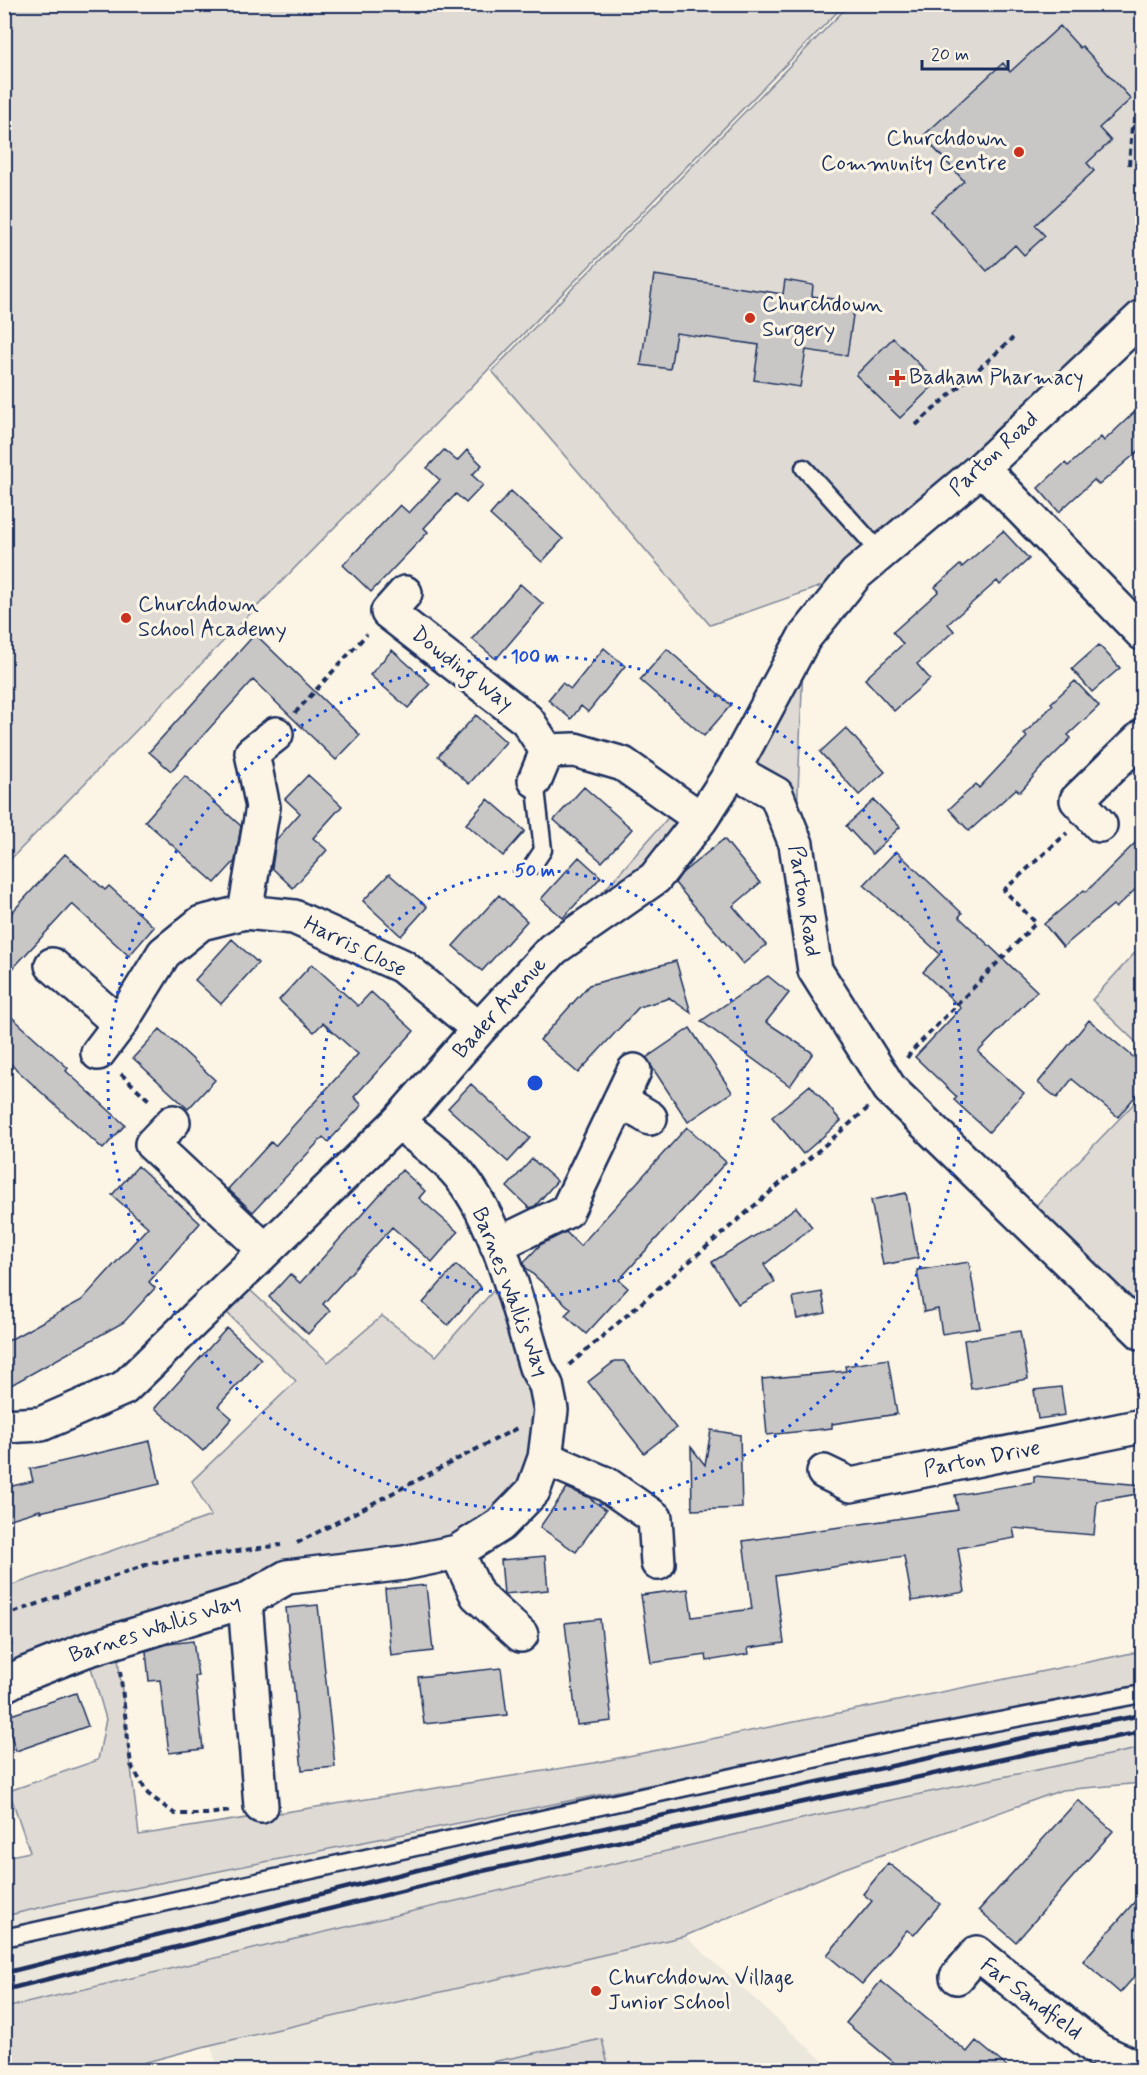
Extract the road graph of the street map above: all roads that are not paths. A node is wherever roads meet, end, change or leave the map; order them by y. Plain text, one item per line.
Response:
1 (1143, 317) edge
2 (804, 468) dead end
3 (982, 468) junction
4 (881, 553) junction
5 (396, 602) road end
6 (1143, 633) edge
7 (1143, 736) edge
8 (253, 750) road end
9 (541, 765) junction
10 (733, 770) junction
11 (701, 819) junction
12 (1095, 819) road end
13 (533, 865) dead end
14 (245, 912) junction
15 (52, 965) dead end
16 (120, 1024) junction
17 (479, 1029) junction
18 (99, 1053) road end
19 (634, 1071) dead end
20 (620, 1100) junction
21 (650, 1118) dead end
22 (173, 1122) road end
23 (398, 1122) junction
24 (497, 1245) junction
25 (266, 1251) junction
26 (1143, 1333) edge
27 (4, 1426) edge
28 (1143, 1426) edge
29 (545, 1458) junction
30 (824, 1472) dead end
31 (457, 1552) junction
32 (658, 1563) dead end
33 (245, 1601) junction
34 (521, 1635) dead end
35 (4, 1685) edge
36 (1143, 1694) edge
37 (261, 1806) road end
38 (4, 1938) edge
39 (957, 1977) dead end
40 (1143, 2070) edge

1 - 3 street, Parton Road
2 - 4 lane
3 - 4 street, Parton Road
3 - 6 street
4 - 10 street, Parton Road
5 - 9 street, Dowding Way
7 - 12 street
8 - 14 street
9 - 11 street
9 - 13 lane
10 - 11 street, Bader Avenue
10 - 26 street, Parton Road
11 - 17 street, Bader Avenue
14 - 16 street, Harris Close
14 - 17 street, Harris Close
15 - 16 street
16 - 18 street, Harris Close
17 - 23 street, Bader Avenue
19 - 20 street
20 - 21 street
20 - 24 street
22 - 25 street
23 - 24 street, Barnes Wallis Way
23 - 25 street, Bader Avenue
24 - 29 street, Barnes Wallis Way
25 - 27 street, Bader Avenue
28 - 30 street, Parton Drive
29 - 31 street, Barnes Wallis Way
29 - 32 street
31 - 33 street, Barnes Wallis Way
31 - 34 street
33 - 35 street, Barnes Wallis Way
33 - 37 street
36 - 38 lane
39 - 40 street, Far Sandfield

